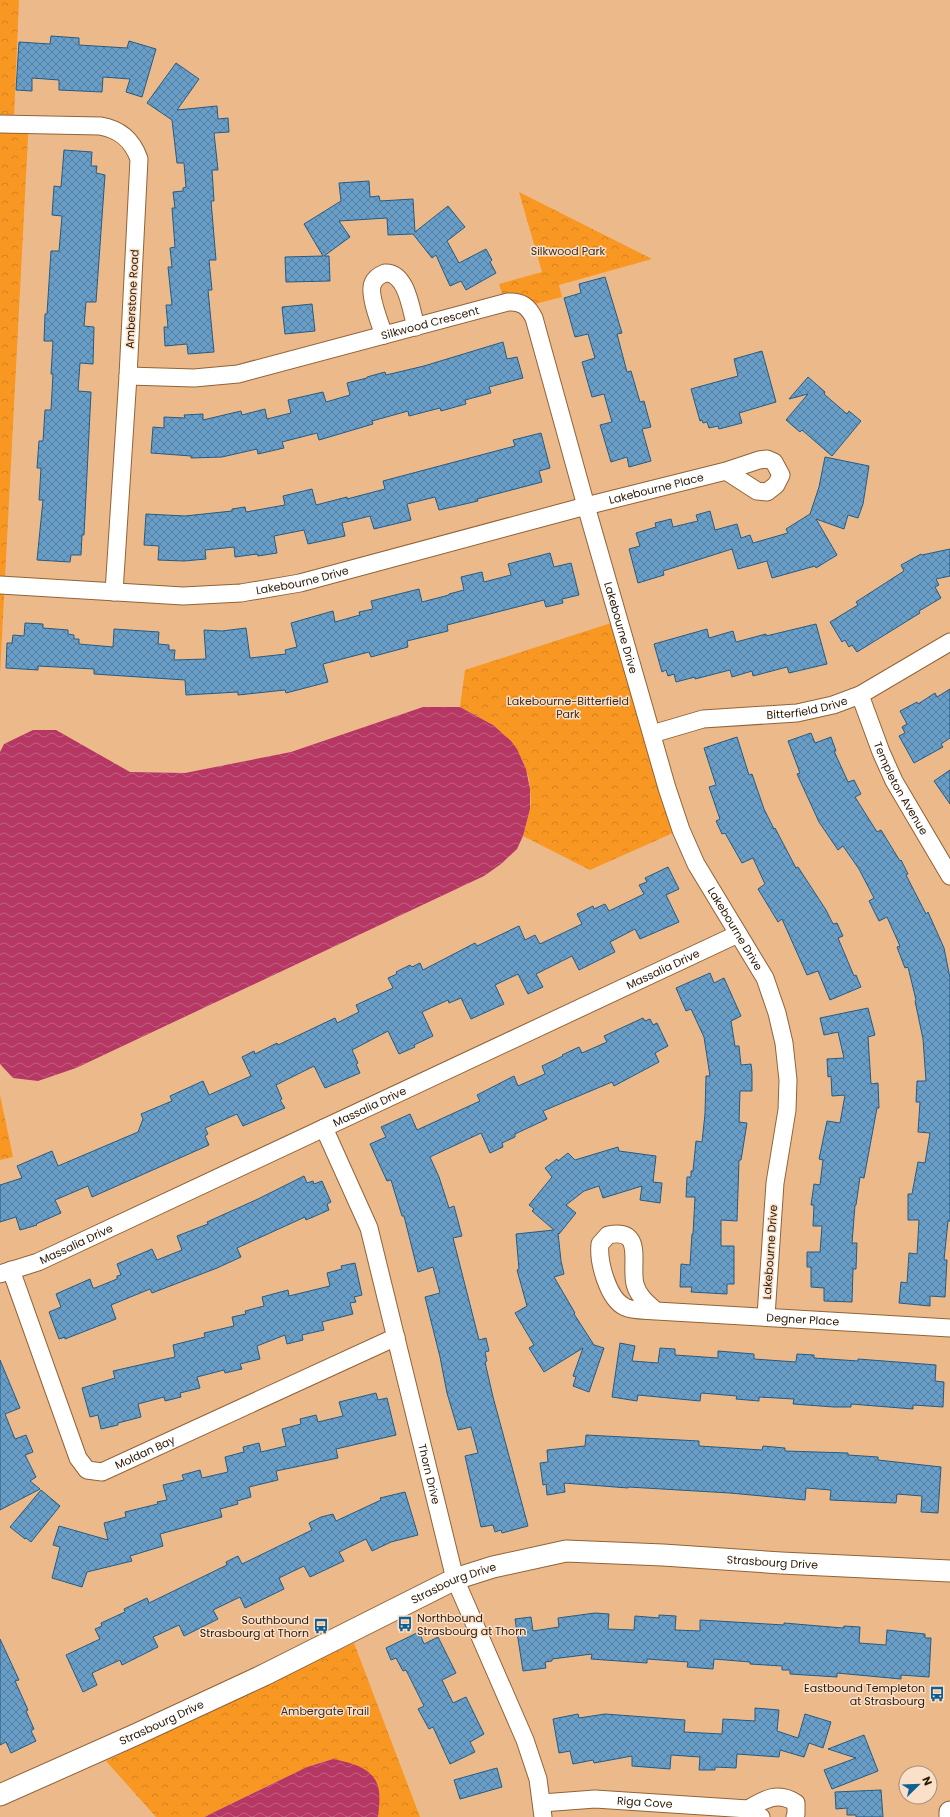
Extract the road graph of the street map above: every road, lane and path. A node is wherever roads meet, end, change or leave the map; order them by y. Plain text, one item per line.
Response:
1 (0, 124) edge
2 (416, 327) junction
3 (384, 335) junction
4 (128, 376) junction
5 (726, 471) dead end
6 (586, 506) junction
7 (0, 585) edge
8 (114, 592) junction
9 (950, 642) edge
10 (860, 695) junction
11 (652, 734) junction
12 (950, 876) edge
13 (738, 934) junction
14 (324, 1128) junction
15 (6, 1272) edge
16 (656, 1311) junction
17 (766, 1316) junction
18 (950, 1328) edge
19 (396, 1337) junction
20 (950, 1571) edge
21 (455, 1579) junction
22 (0, 1795) edge
23 (543, 1810) edge
24 (950, 1812) edge
25 (754, 1813) edge
26 (795, 1817) edge
27 (950, 1817) edge

1 - 4 street, Amberstone Road
2 - 3 street, Silkwood Crescent
2 - 3 street
2 - 6 street, Silkwood Crescent
3 - 4 street, Silkwood Crescent
4 - 8 street, Amberstone Road
5 - 6 street, Lakebourne Place
6 - 8 street, Lakebourne Drive
6 - 11 street, Lakebourne Drive
7 - 8 street, Lakebourne Drive
9 - 10 street, Bitterfield Drive
10 - 11 street, Bitterfield Drive
10 - 12 street, Templeton Avenue
11 - 13 street, Lakebourne Drive
13 - 14 street, Massalia Drive
13 - 17 street, Lakebourne Drive
14 - 15 street, Massalia Drive
14 - 19 street, Thorn Drive
15 - 19 street, Moldan Bay
16 - 16 street, Degner Place
16 - 17 street, Degner Place
17 - 18 street, Degner Place
19 - 21 street, Thorn Drive
20 - 21 street, Strasbourg Drive
21 - 22 street, Strasbourg Drive
21 - 23 street, Thorn Drive
23 - 25 street, Riga Cove
24 - 27 street
25 - 26 street, Riga Cove

